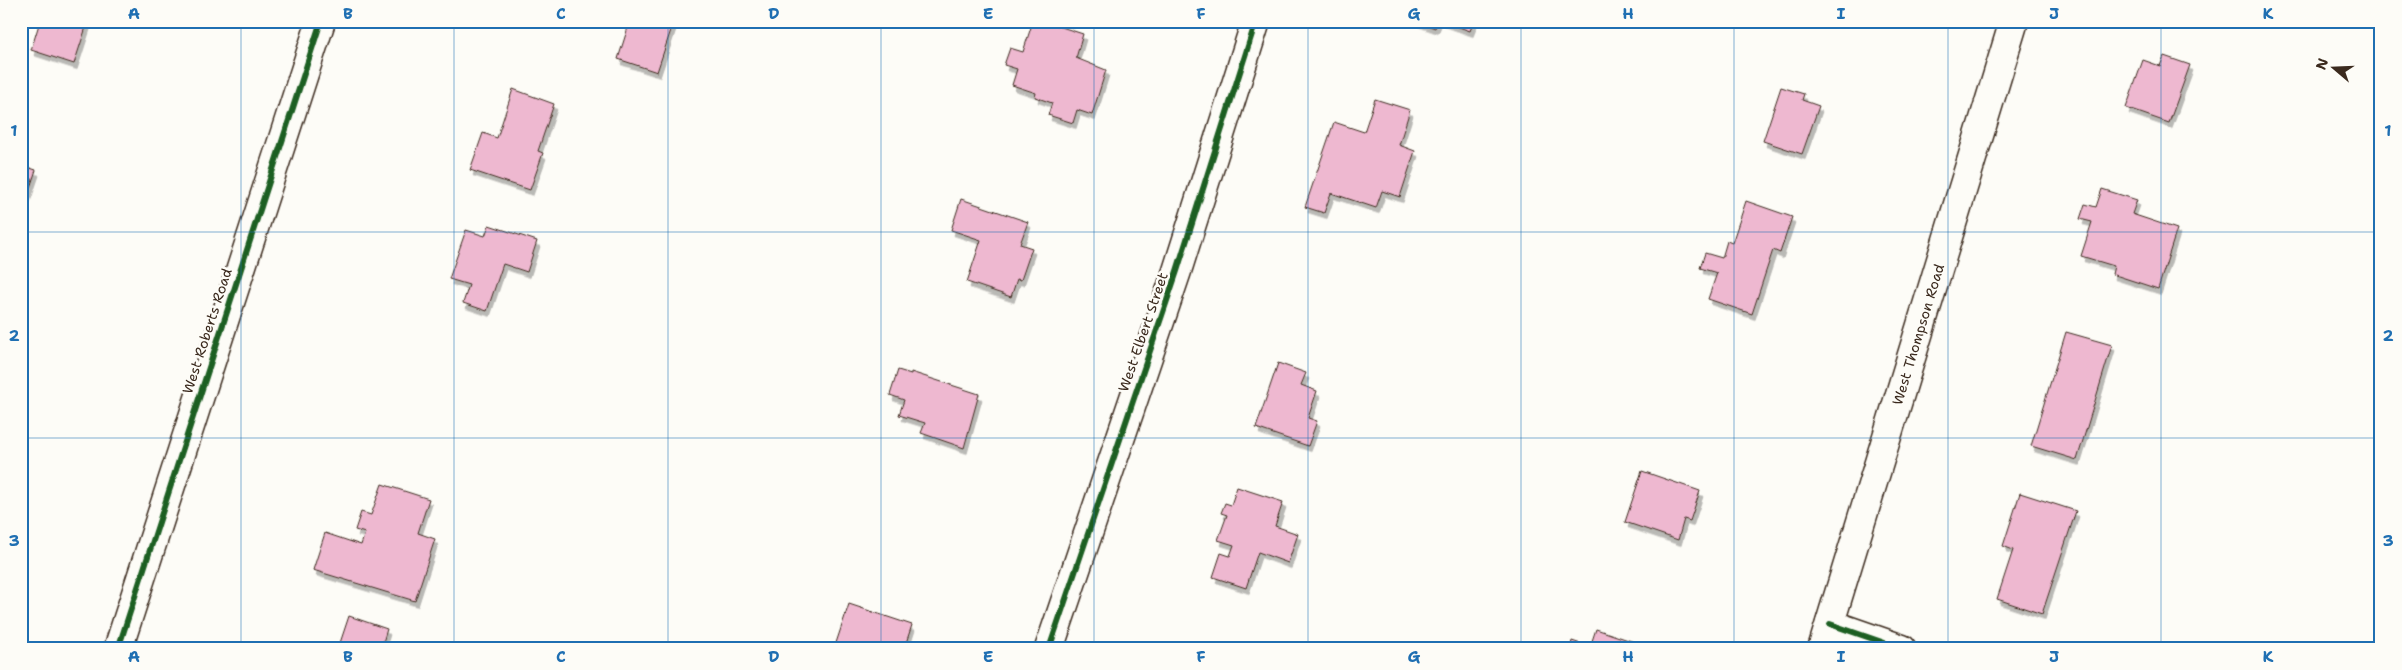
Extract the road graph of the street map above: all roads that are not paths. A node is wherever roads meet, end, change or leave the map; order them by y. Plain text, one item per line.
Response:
1 (321, 21) edge
2 (1256, 21) edge
3 (2014, 21) edge
4 (1826, 636) edge
5 (118, 649) edge
6 (1049, 649) edge
7 (1902, 649) edge

1 - 5 street, West Roberts Road
2 - 6 street, West Elbert Street
3 - 4 street, West Thompson Road
4 - 7 street

